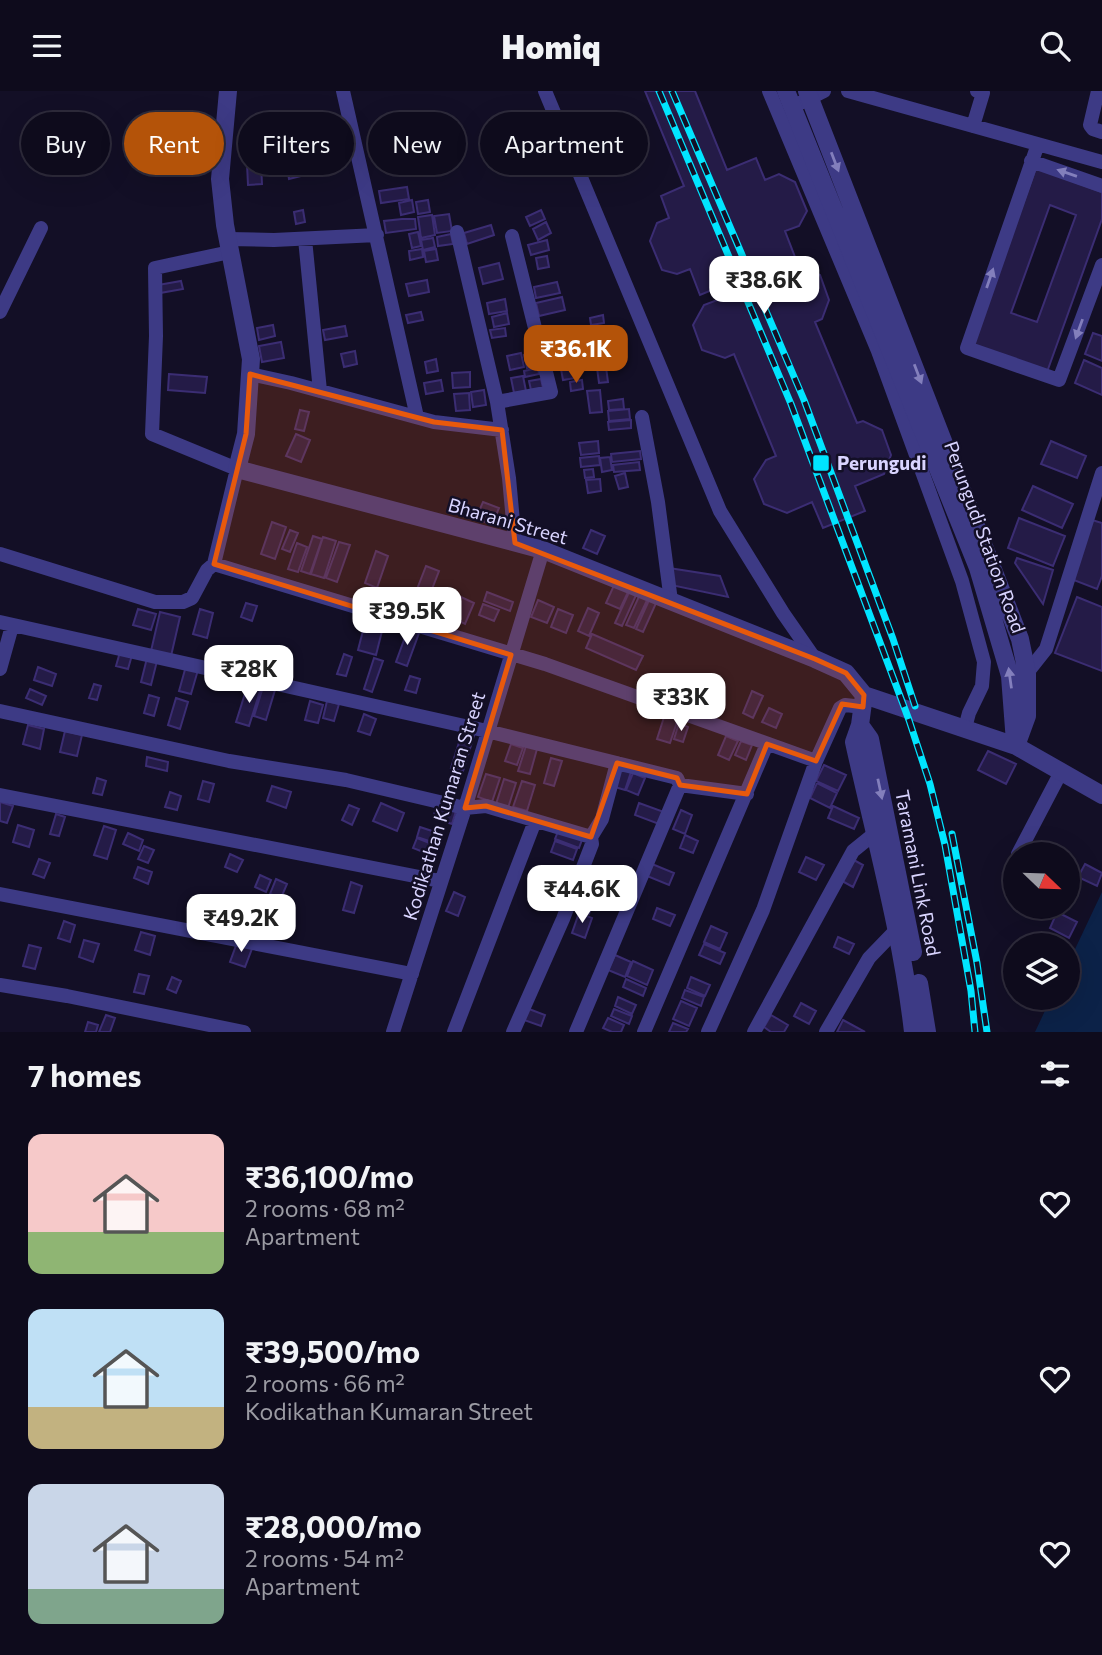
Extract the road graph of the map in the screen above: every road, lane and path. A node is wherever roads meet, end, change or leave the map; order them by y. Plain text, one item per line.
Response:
1 (228, 91) edge
2 (343, 91) edge
3 (545, 91) edge
4 (769, 91) edge
5 (848, 91) edge
6 (1098, 91) edge
7 (981, 92) edge
8 (813, 94) edge
9 (789, 99) edge
10 (973, 126) junction
11 (1102, 132) edge
12 (1038, 144) junction
13 (355, 148) joint
14 (1031, 161) junction
15 (1102, 162) edge
16 (815, 184) junction
17 (1102, 186) edge
18 (41, 228) dead end
19 (457, 232) dead end
20 (377, 235) junction
21 (512, 236) dead end
22 (305, 239) junction
23 (229, 246) junction
24 (1102, 265) edge
25 (0, 312) edge
26 (250, 374) junction
27 (320, 391) junction
28 (497, 402) junction
29 (417, 417) junction
30 (642, 417) dead end
31 (502, 430) junction
32 (237, 469) junction
33 (1102, 473) edge
34 (515, 543) junction
35 (543, 550) junction
36 (0, 554) edge
37 (214, 563) junction
38 (671, 601) junction
39 (6, 624) edge
40 (511, 655) junction
41 (815, 659) junction
42 (0, 669) edge
43 (1027, 673) junction
44 (862, 709) junction
45 (0, 712) edge
46 (965, 728) junction
47 (488, 731) junction
48 (767, 744) junction
49 (1016, 746) junction
50 (816, 761) junction
51 (617, 763) junction
52 (1060, 772) junction
53 (680, 785) junction
54 (747, 794) junction
55 (0, 795) edge
56 (1102, 795) edge
57 (465, 808) junction
58 (535, 821) junction
59 (874, 834) junction
60 (591, 837) junction
61 (1024, 842) edge
62 (440, 881) junction
63 (0, 894) edge
64 (897, 929) junction
65 (412, 974) junction
66 (0, 985) edge
67 (244, 1032) edge
68 (393, 1032) edge
69 (454, 1032) edge
70 (513, 1032) edge
71 (576, 1032) edge
72 (644, 1032) edge
73 (708, 1032) edge
74 (754, 1032) edge
75 (826, 1032) edge
76 (913, 1032) edge
77 (927, 1032) edge

1 - 23 street
2 - 13 street
3 - 41 street
4 - 16 street
5 - 10 street
6 - 11 street
7 - 10 street
8 - 9 street
8 -> 43 street, Perungudi Station Road
9 - 16 street, Perungudi Station Road
10 - 12 street
12 - 14 street
12 - 15 street
13 - 20 street
17 -> 14 street
24 -> 14 street
16 - 46 street
49 -> 16 street, Perungudi Station Road
18 - 25 street
19 - 28 street
20 - 22 street
20 - 29 street
21 - 28 street
22 - 23 street
22 - 27 street
23 - 26 street
23 - 32 street
26 - 27 street
26 - 32 street
27 - 29 street
28 - 31 street
29 - 31 street
30 - 38 street
31 - 34 street
32 - 34 street, Bharani Street
32 - 37 street
33 - 43 street
34 - 35 street, Bharani Street
35 - 38 street, Bharani Street
35 - 40 street, Kodikathan Kumaran Street
36 - 37 street
37 - 40 street
38 - 41 street, Bharani Street
39 - 42 street
39 - 47 street
40 - 47 street, Kodikathan Kumaran Street
40 - 48 street
41 - 44 street, Bharani Street
43 - 49 street, Perungudi Station Road
44 - 46 street, Bharani Street
44 - 50 street
44 - 59 street, Taramani Link Road
44 -> 77 street, Taramani Link Road
45 - 57 street
46 - 49 street, Bharani Street
47 - 51 street
47 - 57 street, Kodikathan Kumaran Street
48 - 50 street
48 - 54 street
49 - 52 street, Bharani Street
50 - 73 street
51 - 53 street
51 - 60 street
52 - 56 street, Bharani Street
52 - 61 street
53 - 54 street
53 - 71 street
54 - 72 street
55 - 62 street
57 - 58 street
57 - 62 street, Kodikathan Kumaran Street
58 - 60 street
58 - 69 street
59 - 64 street, Taramani Link Road
59 - 74 street
60 - 70 street
62 - 65 street, Kodikathan Kumaran Street
63 - 65 street
64 - 75 street
64 - 76 street, Taramani Link Road
65 - 68 street, Kodikathan Kumaran Street
66 - 67 street

